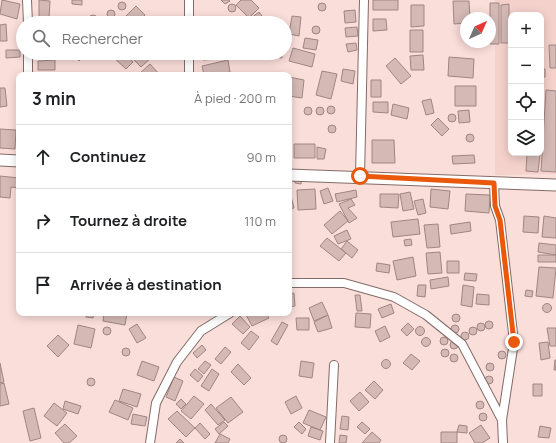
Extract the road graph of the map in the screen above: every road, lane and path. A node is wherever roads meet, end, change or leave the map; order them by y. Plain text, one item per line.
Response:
1 (27, 0) edge
2 (189, 0) edge
3 (364, 0) edge
4 (28, 16) edge
5 (189, 16) edge
6 (28, 60) edge
7 (189, 60) edge
8 (28, 72) edge
9 (189, 72) edge
10 (0, 160) edge
11 (16, 161) edge
12 (292, 175) edge
13 (360, 176) junction
14 (494, 183) junction
15 (556, 185) edge
16 (292, 283) edge
17 (225, 316) edge
18 (334, 365) dead end
19 (502, 420) junction
20 (150, 443) edge
21 (330, 443) edge
22 (503, 443) edge

1 - 4 street
2 - 5 street
3 - 13 street
6 - 8 street
7 - 9 street
10 - 11 street
12 - 13 street
13 - 14 street
14 - 15 street
14 - 19 street
16 - 19 street
17 - 20 street
18 - 21 street
19 - 22 street

